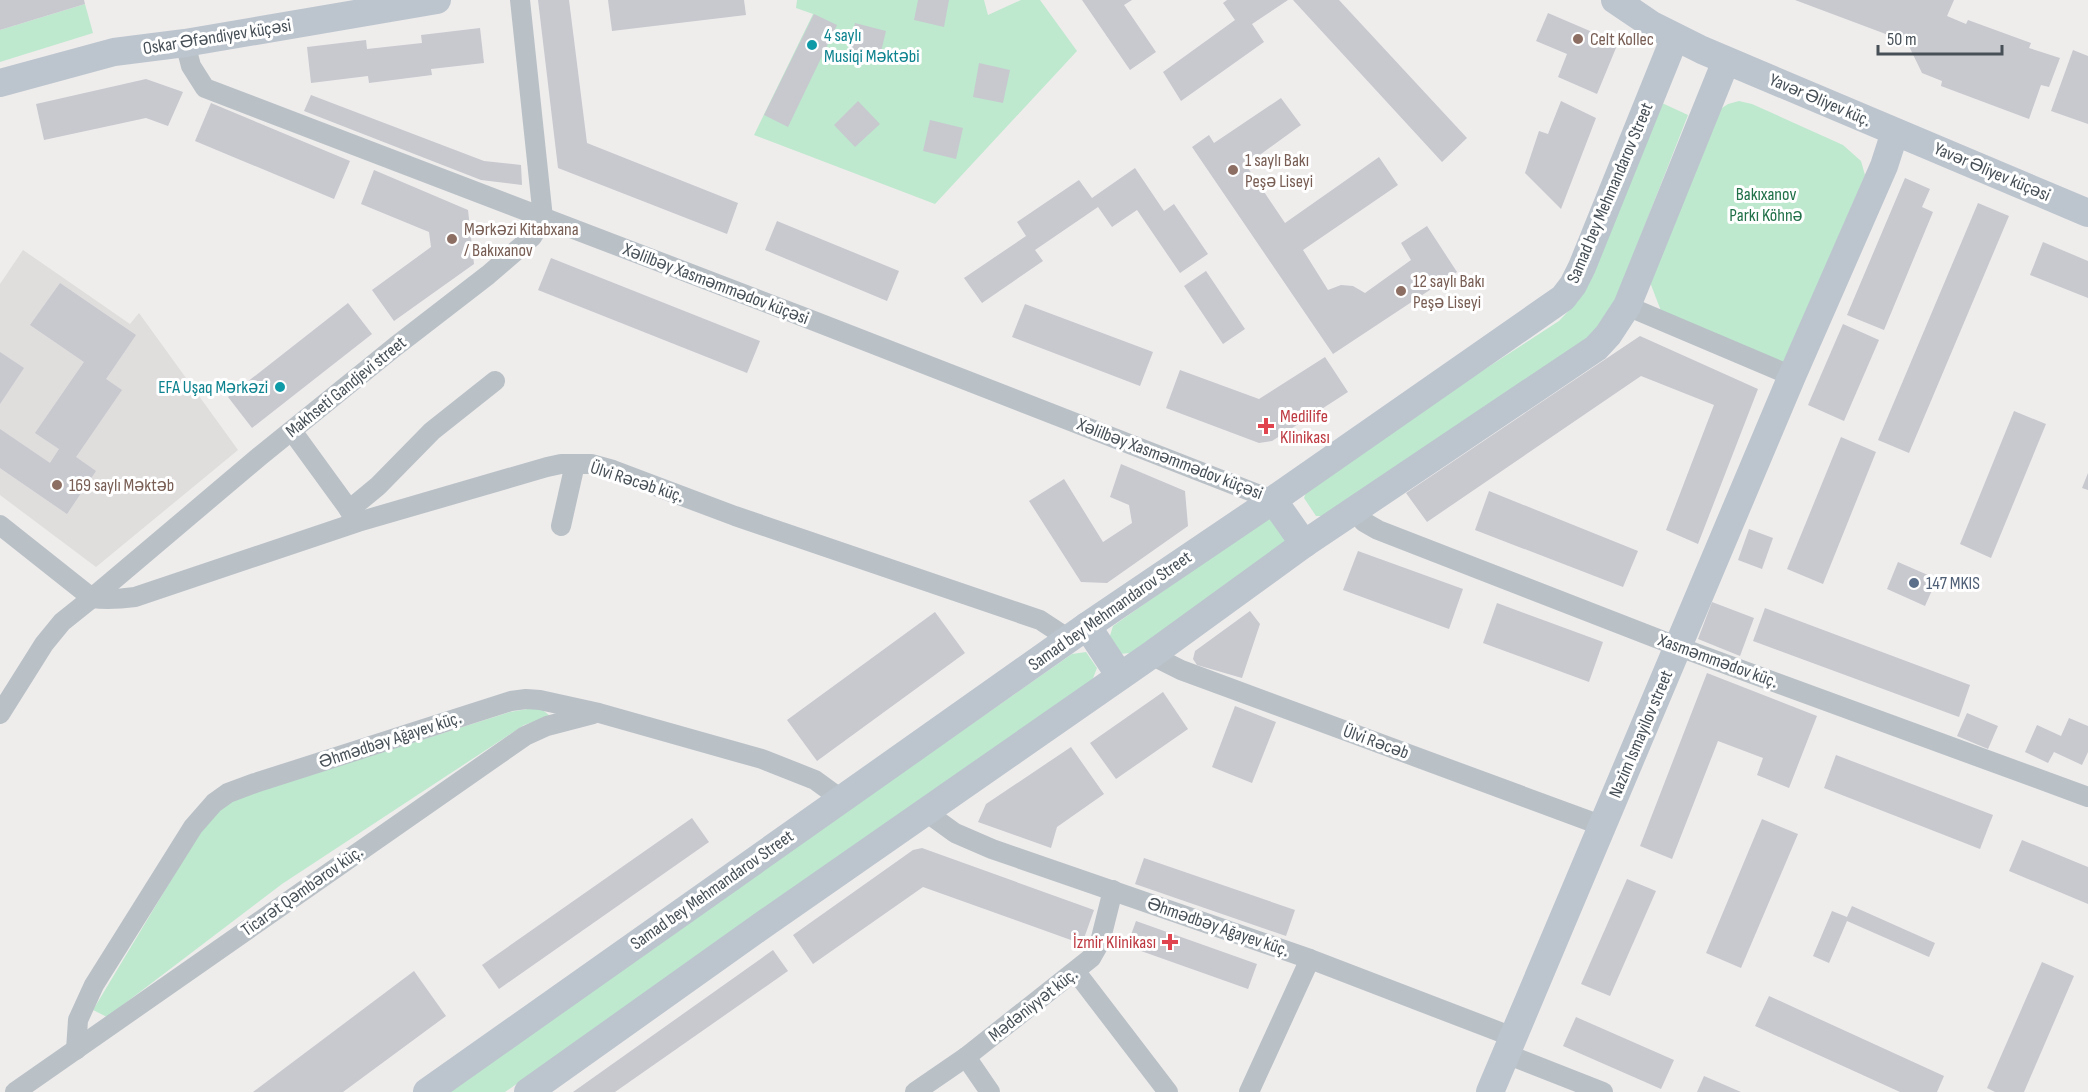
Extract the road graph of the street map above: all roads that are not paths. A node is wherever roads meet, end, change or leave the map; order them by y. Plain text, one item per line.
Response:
1 (437, 0) edge
2 (520, 0) edge
3 (1615, 0) edge
4 (1675, 37) junction
5 (184, 43) junction
6 (1736, 65) junction
7 (0, 83) edge
8 (1895, 132) junction
9 (2088, 213) edge
10 (543, 218) junction
11 (1627, 306) junction
12 (1792, 376) junction
13 (495, 381) dead end
14 (292, 431) junction
15 (575, 464) junction
16 (1273, 500) junction
17 (1354, 511) junction
18 (354, 516) junction
19 (0, 525) edge
20 (561, 526) dead end
21 (1304, 544) junction
22 (92, 598) junction
23 (1078, 632) junction
24 (1678, 647) junction
25 (1151, 655) junction
26 (1120, 676) junction
27 (599, 713) junction
28 (0, 714) edge
29 (2088, 797) edge
30 (842, 799) junction
31 (926, 812) junction
32 (1603, 826) junction
33 (1113, 890) junction
34 (1310, 959) junction
35 (1076, 972) junction
36 (1509, 1046) junction
37 (76, 1050) junction
38 (966, 1057) junction
39 (15, 1092) edge
40 (427, 1092) edge
41 (528, 1092) edge
42 (915, 1092) edge
43 (990, 1092) edge
44 (1168, 1092) edge
45 (1249, 1092) edge
46 (1490, 1092) edge
47 (1603, 1092) edge

1 - 5 main road, Oskar Əfəndiyev küçəsi
2 - 10 street
3 - 4 main road
4 - 6 main road, Yavər Əliyev küç.
4 - 16 main road, Samad bey Mehmandarov Street
5 - 7 main road, Oskar Əfəndiyev küçəsi
5 - 10 street, Xəlilbəy Xasməmmədov küçəsi
6 - 8 main road, Yavər Əliyev küç.
6 - 11 main road
8 - 9 main road, Yavər Əliyev küçəsi
8 - 12 main road, Nazim Ismayilov street
10 - 14 street, Makhseti Gandjevi street
10 - 16 street, Xəlilbəy Xasməmmədov küçəsi
11 - 12 street
11 - 17 main road
12 - 24 main road, Nazim Ismayilov street
13 - 18 street
14 - 18 street
14 - 22 street, Makhseti Gandjevi street
15 - 18 street, Ülvi Rəcəb küç.
15 - 20 street
15 - 23 street, Ülvi Rəcəb küç.
16 - 21 main road
16 - 23 main road, Samad bey Mehmandarov Street
17 - 21 main road
17 - 24 street, Xasməmmədov küç.
18 - 22 street, Ülvi Rəcəb küç.
19 - 22 street
21 - 25 main road
22 - 28 street, Makhseti Gandjevi street
23 - 26 main road
23 - 30 main road, Samad bey Mehmandarov Street
24 - 29 street, Xasməmmədov küç.
24 - 32 main road, Nazim Ismayilov street
25 - 26 main road
25 - 32 street, Ülvi Rəcəb
26 - 31 main road
27 - 30 street, Əhmədbəy Ağayev küç.
27 - 37 street, Ticarət Qəmbərov küç.
27 - 37 street, Əhmədbəy Ağayev küç.
30 - 40 main road, Samad bey Mehmandarov Street
31 - 33 street, Əhmədbəy Ağayev küç.
31 - 41 main road
32 - 36 main road, Nazim Ismayilov street
33 - 34 street, Əhmədbəy Ağayev küç.
33 - 35 street, Mədəniyyət küç.
34 - 36 street, Əhmədbəy Ağayev küç.
34 - 45 street
35 - 38 street, Mədəniyyət küç.
35 - 44 street
36 - 46 main road, Nazim Ismayilov street
36 - 47 street, Əhmədbəy Ağayev küç.
37 - 39 street, Ticarət Qəmbərov küç.
38 - 42 street, Mədəniyyət küç.
38 - 43 street

